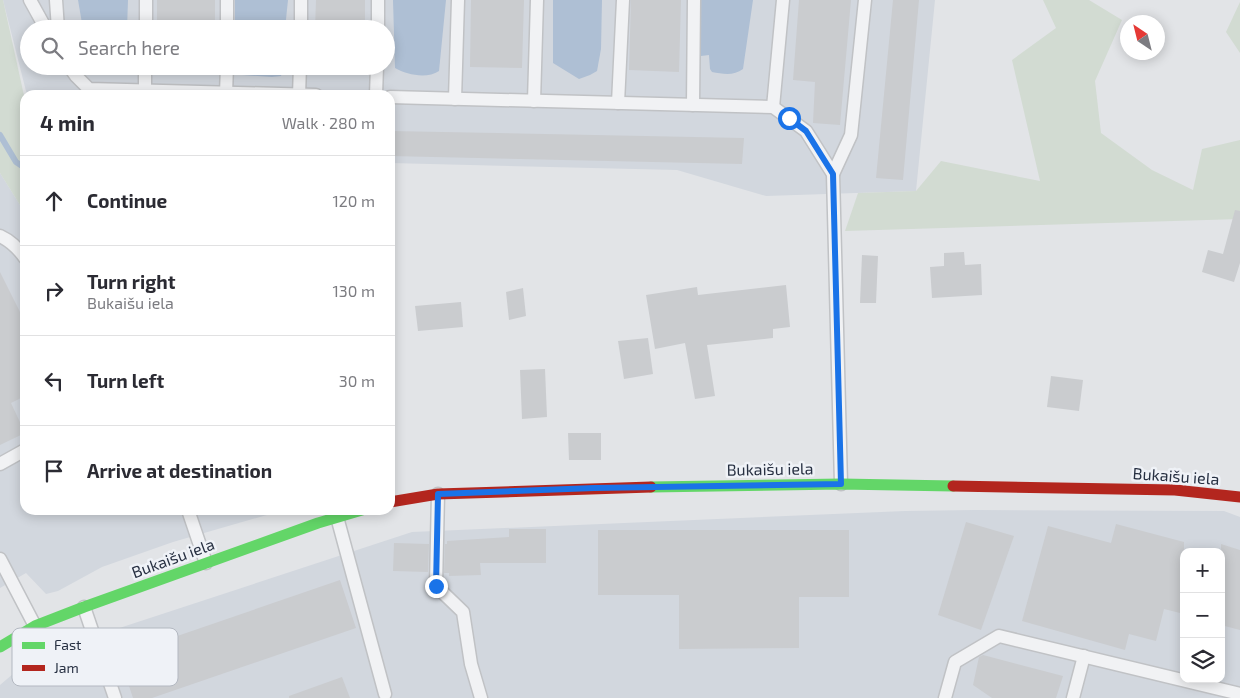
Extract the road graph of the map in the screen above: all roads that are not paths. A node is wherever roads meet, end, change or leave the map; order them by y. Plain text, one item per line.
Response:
1 (30, 0) edge
2 (56, 0) edge
3 (146, 0) edge
4 (227, 0) edge
5 (301, 0) edge
6 (378, 0) edge
7 (458, 0) edge
8 (537, 0) edge
9 (623, 0) edge
10 (694, 0) edge
11 (783, 0) edge
12 (865, 0) edge
13 (41, 20) edge
14 (57, 20) edge
15 (146, 20) edge
16 (227, 20) edge
17 (300, 20) edge
18 (378, 20) edge
19 (75, 75) edge
20 (146, 75) edge
21 (226, 75) edge
22 (300, 75) edge
23 (377, 75) edge
24 (145, 90) joint
25 (226, 90) edge
26 (299, 90) edge
27 (376, 90) edge
28 (395, 97) edge
29 (455, 99) junction
30 (534, 101) junction
31 (618, 103) junction
32 (693, 105) junction
33 (773, 107) junction
34 (833, 174) junction
35 (0, 236) edge
36 (20, 252) edge
37 (20, 453) edge
38 (0, 464) edge
39 (841, 484) junction
40 (438, 494) junction
41 (1240, 497) edge
42 (395, 501) edge
43 (190, 515) edge
44 (316, 515) edge
45 (345, 515) edge
46 (338, 517) junction
47 (318, 523) junction
48 (0, 559) edge
49 (206, 563) junction
50 (84, 607) junction
51 (35, 626) junction
52 (32, 628) edge
53 (91, 628) edge
54 (12, 639) edge
55 (0, 646) edge
56 (1084, 656) junction
57 (111, 686) edge
58 (385, 694) dead end
59 (1240, 694) edge
60 (115, 698) edge
61 (481, 698) edge
62 (945, 698) edge
63 (1073, 698) edge

1 - 13 lane
2 - 14 lane
3 - 15 lane
4 - 16 lane
5 - 17 lane
6 - 18 lane
7 - 29 lane
8 - 30 lane
9 - 31 lane
10 - 32 lane
11 - 33 lane
12 - 34 lane
19 - 24 lane
20 - 24 lane
21 - 25 lane
22 - 26 lane
23 - 27 lane
28 - 29 lane
29 - 30 lane
30 - 31 lane
31 - 32 lane
32 - 33 lane
33 - 34 lane
34 - 39 lane
35 - 36 lane
37 - 38 lane
39 - 40 street, Bukaišu iela
39 - 41 street, Bukaišu iela
40 - 42 street, Bukaišu iela
40 - 61 lane
43 - 49 lane
44 - 47 lane
45 - 46 street, Bukaišu iela
46 - 47 street, Bukaišu iela
46 - 58 lane
47 - 49 street, Bukaišu iela
48 - 51 lane
49 - 50 street, Bukaišu iela
50 - 51 street, Bukaišu iela
50 - 53 lane
51 - 52 street, Bukaišu iela
54 - 55 street, Bukaišu iela
56 - 59 lane
56 - 62 lane
56 - 63 lane
57 - 60 lane

